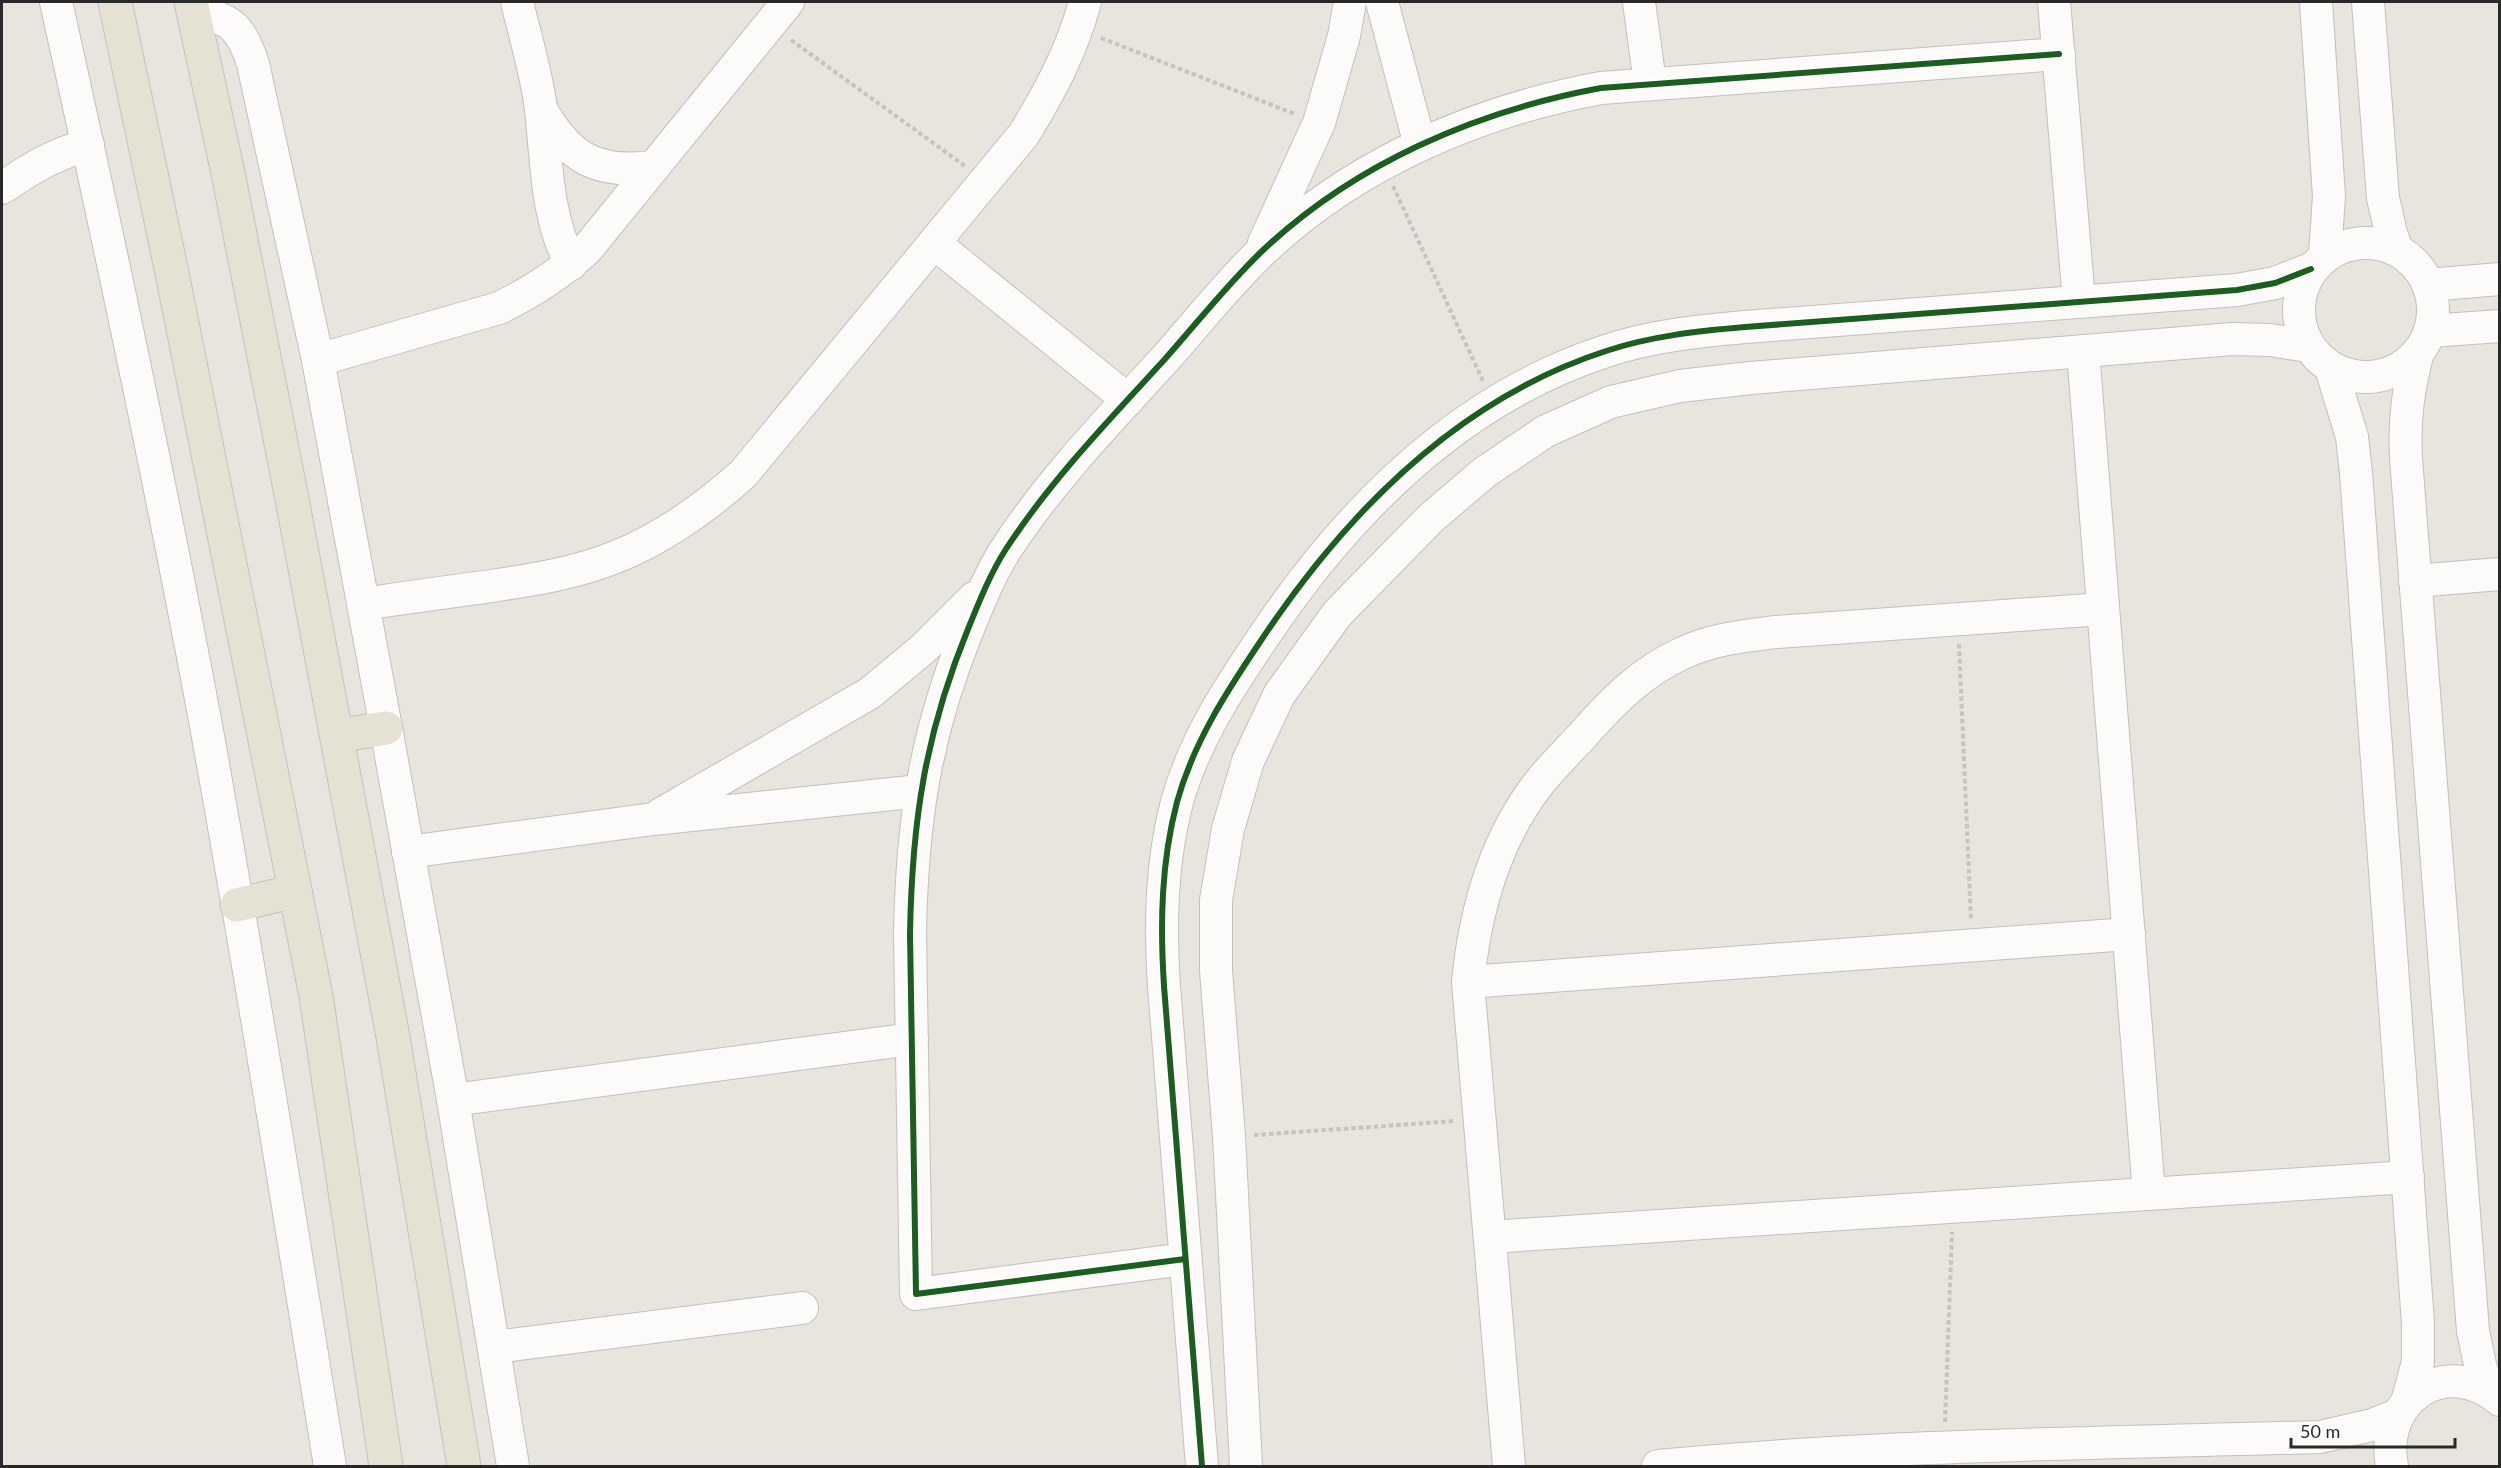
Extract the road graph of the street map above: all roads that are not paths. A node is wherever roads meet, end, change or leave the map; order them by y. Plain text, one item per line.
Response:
1 (56, 2) edge
2 (115, 2) edge
3 (517, 2) edge
4 (1350, 2) edge
5 (1382, 2) edge
6 (1639, 2) edge
7 (2054, 2) edge
8 (2316, 2) edge
9 (2368, 2) edge
10 (192, 7) edge
11 (779, 13) edge
12 (1081, 15) edge
13 (2058, 54) junction
14 (1650, 83) junction
15 (541, 108) junction
16 (88, 145) junction
17 (1420, 145) junction
18 (654, 167) junction
19 (2, 188) edge
20 (934, 243) junction
21 (2397, 250) junction
22 (1259, 255) junction
23 (2318, 262) junction
24 (571, 264) junction
25 (2499, 279) edge
26 (2428, 285) junction
27 (2079, 301) junction
28 (2499, 326) edge
29 (2424, 342) junction
30 (2308, 346) junction
31 (2083, 351) junction
32 (318, 360) junction
33 (2331, 368) junction
34 (1128, 400) junction
35 (2499, 574) edge
36 (2415, 581) junction
37 (985, 588) junction
38 (363, 604) junction
39 (2103, 609) junction
40 (386, 728) junction
41 (337, 736) junction
42 (920, 791) junction
43 (653, 819) junction
44 (408, 852) junction
45 (295, 891) junction
46 (237, 905) junction
47 (2129, 934) junction
48 (1468, 982) junction
49 (912, 1039) junction
50 (453, 1100) junction
51 (2408, 1177) junction
52 (2149, 1194) junction
53 (1490, 1237) junction
54 (1185, 1259) junction
55 (802, 1308) dead end
56 (495, 1347) junction
57 (2495, 1396) edge
58 (2402, 1408) junction
59 (330, 1467) edge
60 (386, 1467) edge
61 (464, 1467) edge
62 (513, 1467) edge
63 (1202, 1467) edge
64 (1246, 1467) edge
65 (1509, 1467) edge
66 (1658, 1467) edge
67 (2392, 1467) edge

1 - 16 street
2 - 45 main road
3 - 15 street
4 - 22 street
5 - 17 street
6 - 14 street
7 - 13 street
8 - 23 street
9 - 21 street
10 - 32 street
10 - 41 main road
11 - 18 street
12 - 20 street
13 - 14 street
13 - 27 street
14 - 17 street
15 - 18 street
15 - 24 street
16 - 19 street
16 - 46 street
17 - 22 street
18 - 24 street
20 - 34 street
20 - 38 street
21 - 23 street
21 - 26 street
22 - 34 street
23 - 27 street
23 - 30 street
24 - 32 street
25 - 26 street
26 - 29 street
27 - 54 street
28 - 29 street
29 - 33 street
29 - 36 street
30 - 31 street
30 - 33 street
31 - 39 street
31 - 64 street
32 - 38 street
33 - 51 street
34 - 37 street
35 - 36 street
36 - 57 street
37 - 42 street
37 - 43 street
38 - 40 street
39 - 47 street
39 - 48 street
40 - 41 main road
40 - 44 street
41 - 61 main road
42 - 43 street
42 - 49 street
43 - 44 street
44 - 50 street
45 - 46 main road
45 - 60 main road
46 - 59 street
47 - 48 street
47 - 52 street
48 - 53 street
49 - 50 street
49 - 54 street
50 - 56 street
51 - 52 street
51 - 58 street
52 - 53 street
53 - 65 street
54 - 63 street
55 - 56 street
56 - 62 street
57 - 58 street
58 - 66 street
58 - 67 street

